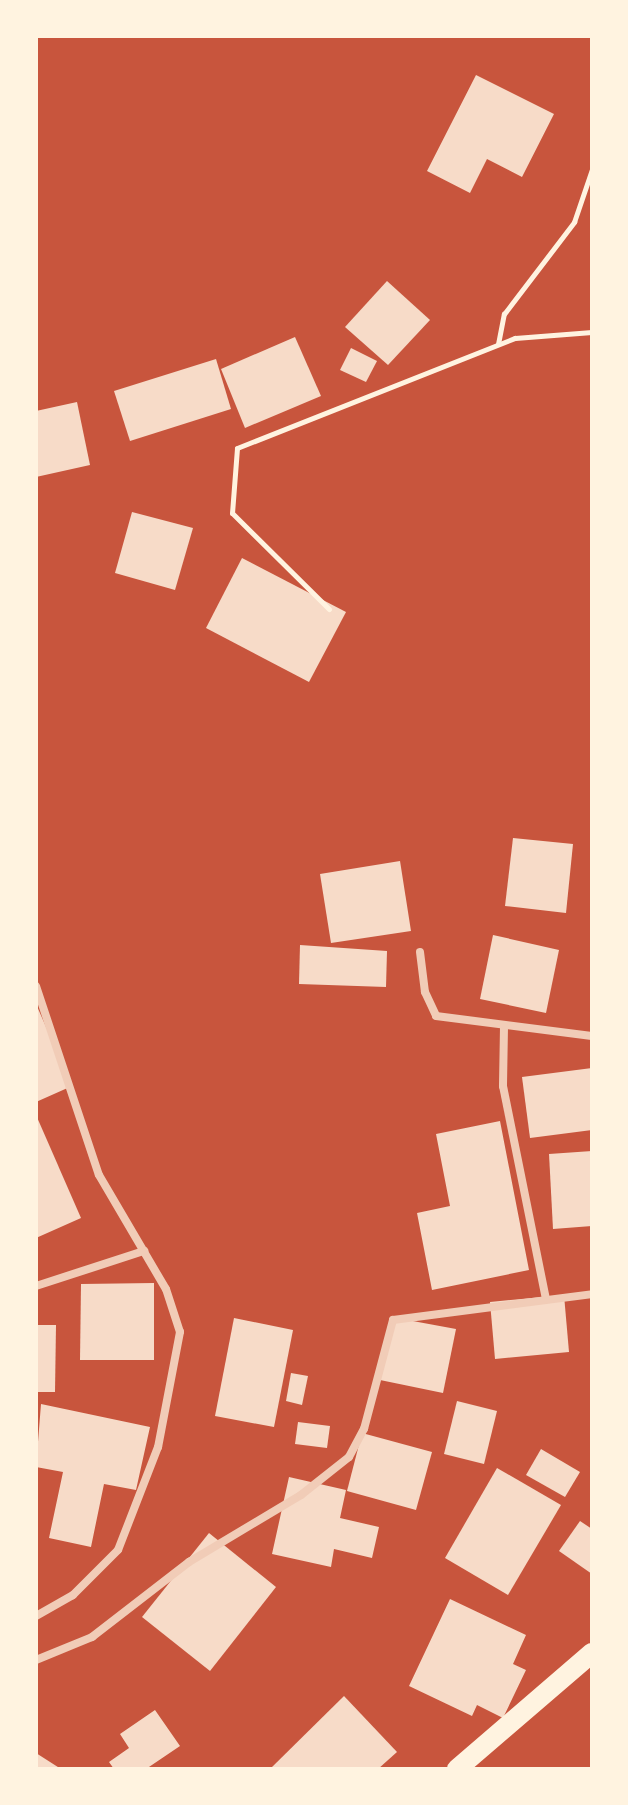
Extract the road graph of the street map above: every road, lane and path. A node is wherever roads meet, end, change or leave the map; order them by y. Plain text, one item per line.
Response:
1 (592, 169) edge
2 (592, 332) edge
3 (497, 345) junction
4 (329, 609) dead end
5 (420, 952) dead end
6 (36, 986) edge
7 (504, 1027) junction
8 (592, 1036) edge
9 (144, 1251) junction
10 (36, 1286) edge
11 (592, 1294) edge
12 (546, 1300) junction
13 (36, 1616) edge
14 (592, 1653) edge
15 (36, 1660) edge
16 (457, 1769) edge

1 - 3 path
2 - 3 path
3 - 4 path
5 - 7 street
6 - 9 street
7 - 8 street
7 - 12 street
9 - 10 street
9 - 13 street
11 - 12 street
12 - 15 street
14 - 16 main road

